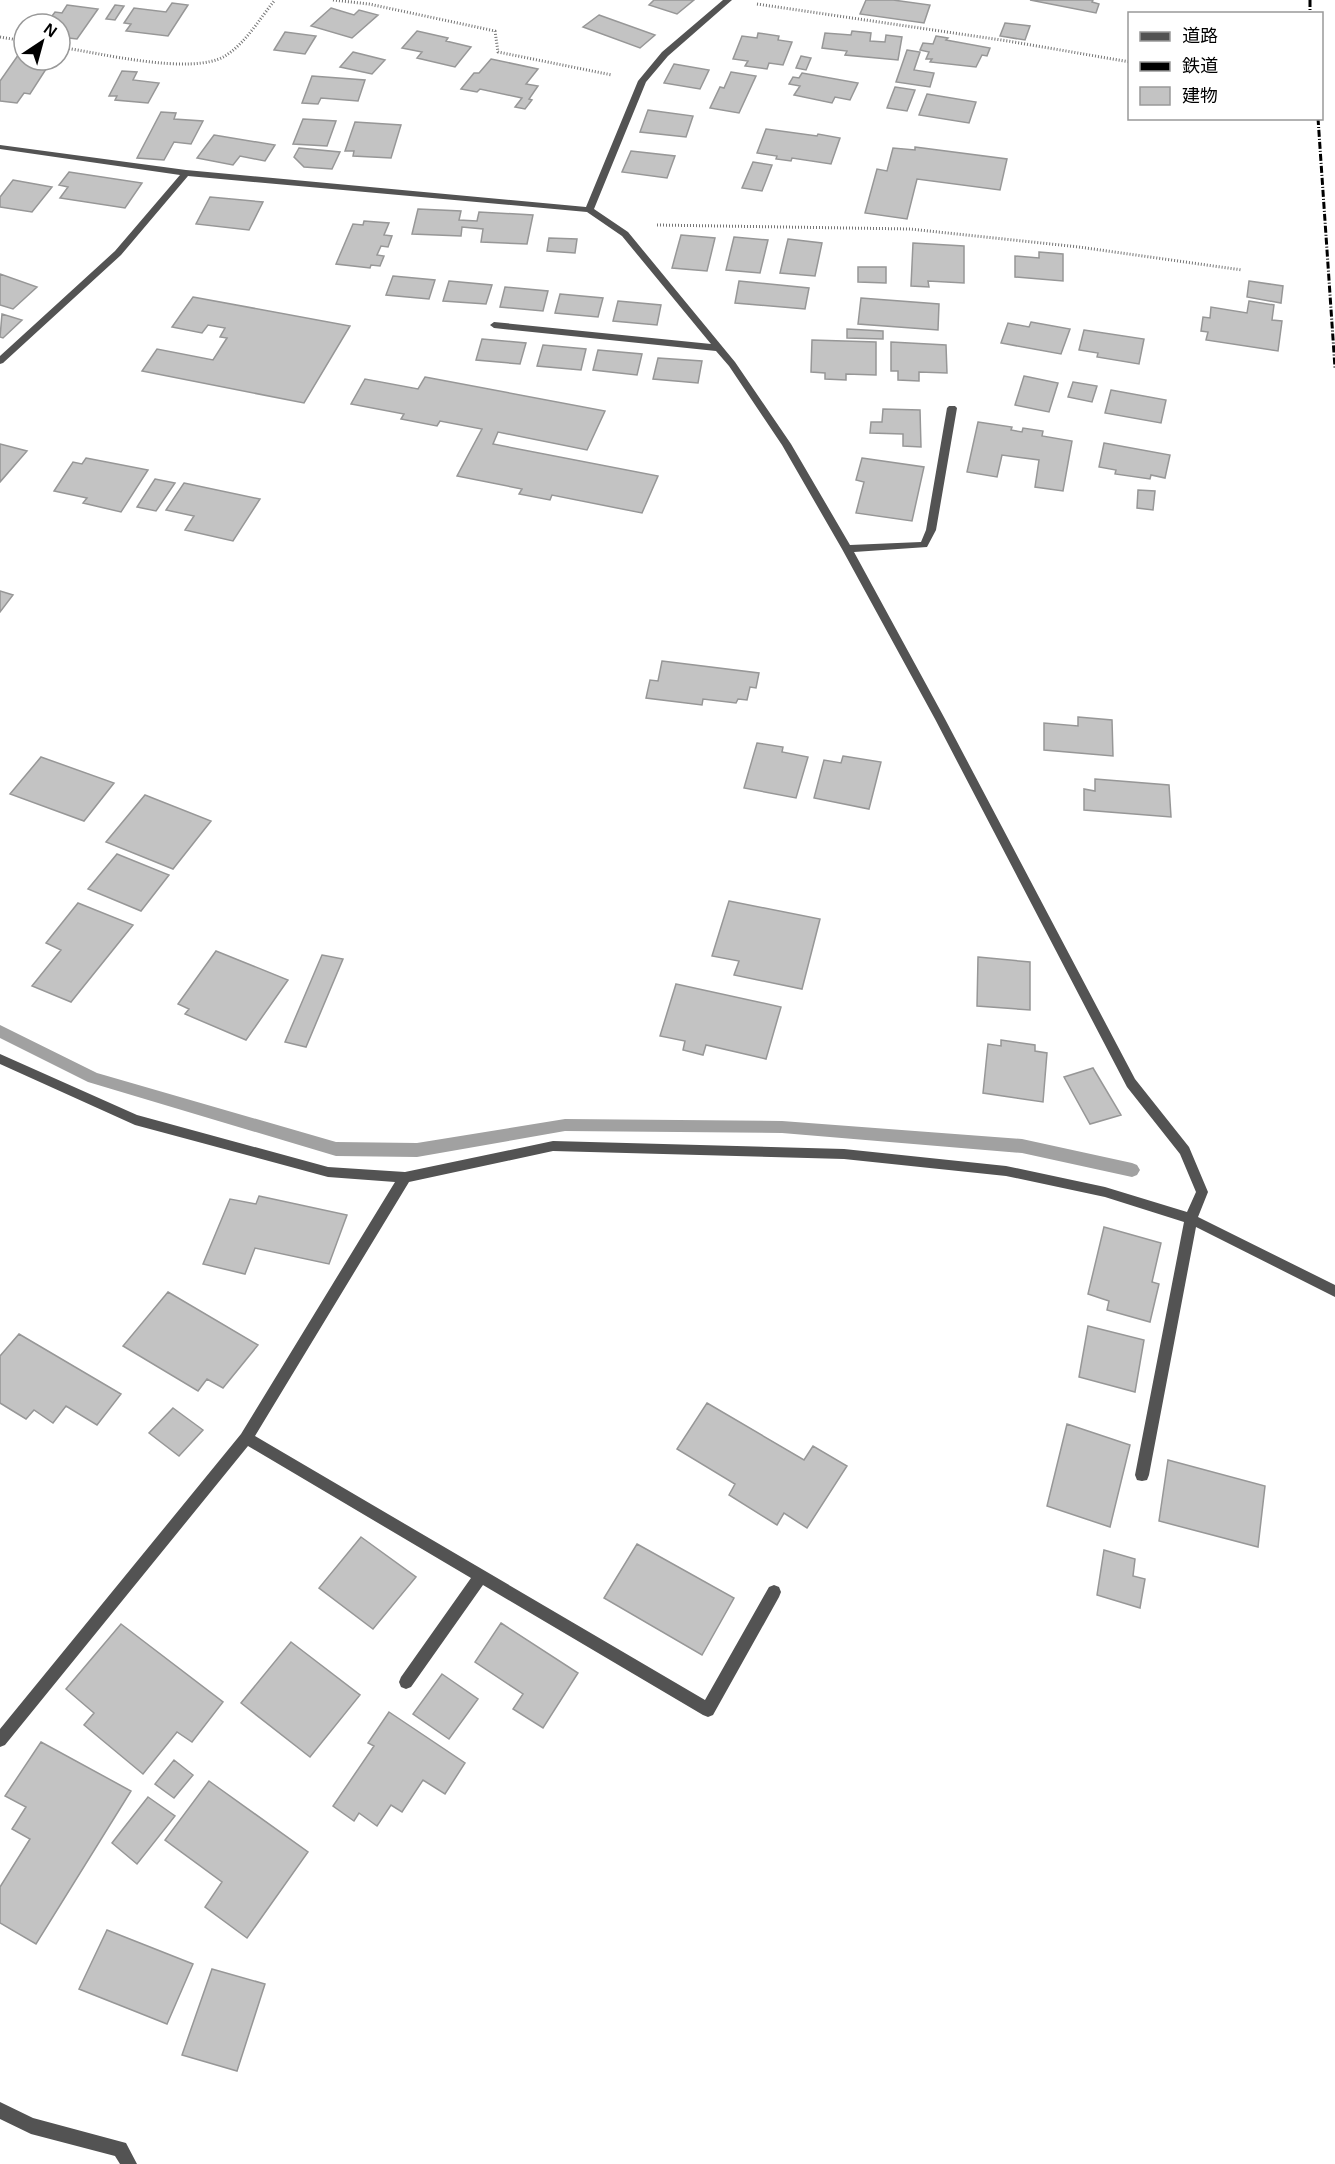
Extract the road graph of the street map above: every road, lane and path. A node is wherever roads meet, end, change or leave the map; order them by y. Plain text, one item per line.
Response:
1 (275, 0) edge
2 (333, 0) edge
3 (728, 0) edge
4 (72, 49) edge
5 (1128, 62) edge
6 (642, 81) junction
7 (0, 147) edge
8 (186, 174) junction
9 (590, 210) junction
10 (625, 234) junction
11 (1242, 270) dead end
12 (494, 325) dead end
13 (718, 348) junction
14 (0, 361) edge
15 (952, 408) dead end
16 (847, 549) junction
17 (0, 1059) edge
18 (405, 1176) junction
19 (1191, 1219) junction
20 (1335, 1291) edge
21 (246, 1438) junction
22 (1142, 1475) dead end
23 (480, 1577) junction
24 (774, 1592) dead end
25 (406, 1682) dead end
26 (0, 1740) edge
27 (0, 2110) edge
28 (129, 2164) edge

1 - 4 path
2 - 6 path
3 - 5 path
3 - 6 street
6 - 9 street
7 - 8 street
8 - 9 street
8 - 14 street
9 - 10 street
10 - 11 path
10 - 13 street
12 - 13 street
13 - 16 street
15 - 16 street
16 - 19 street
17 - 18 street
18 - 19 street
18 - 21 street
19 - 20 street
19 - 22 street
21 - 23 street
21 - 26 street
23 - 24 street
23 - 25 street
27 - 28 street

